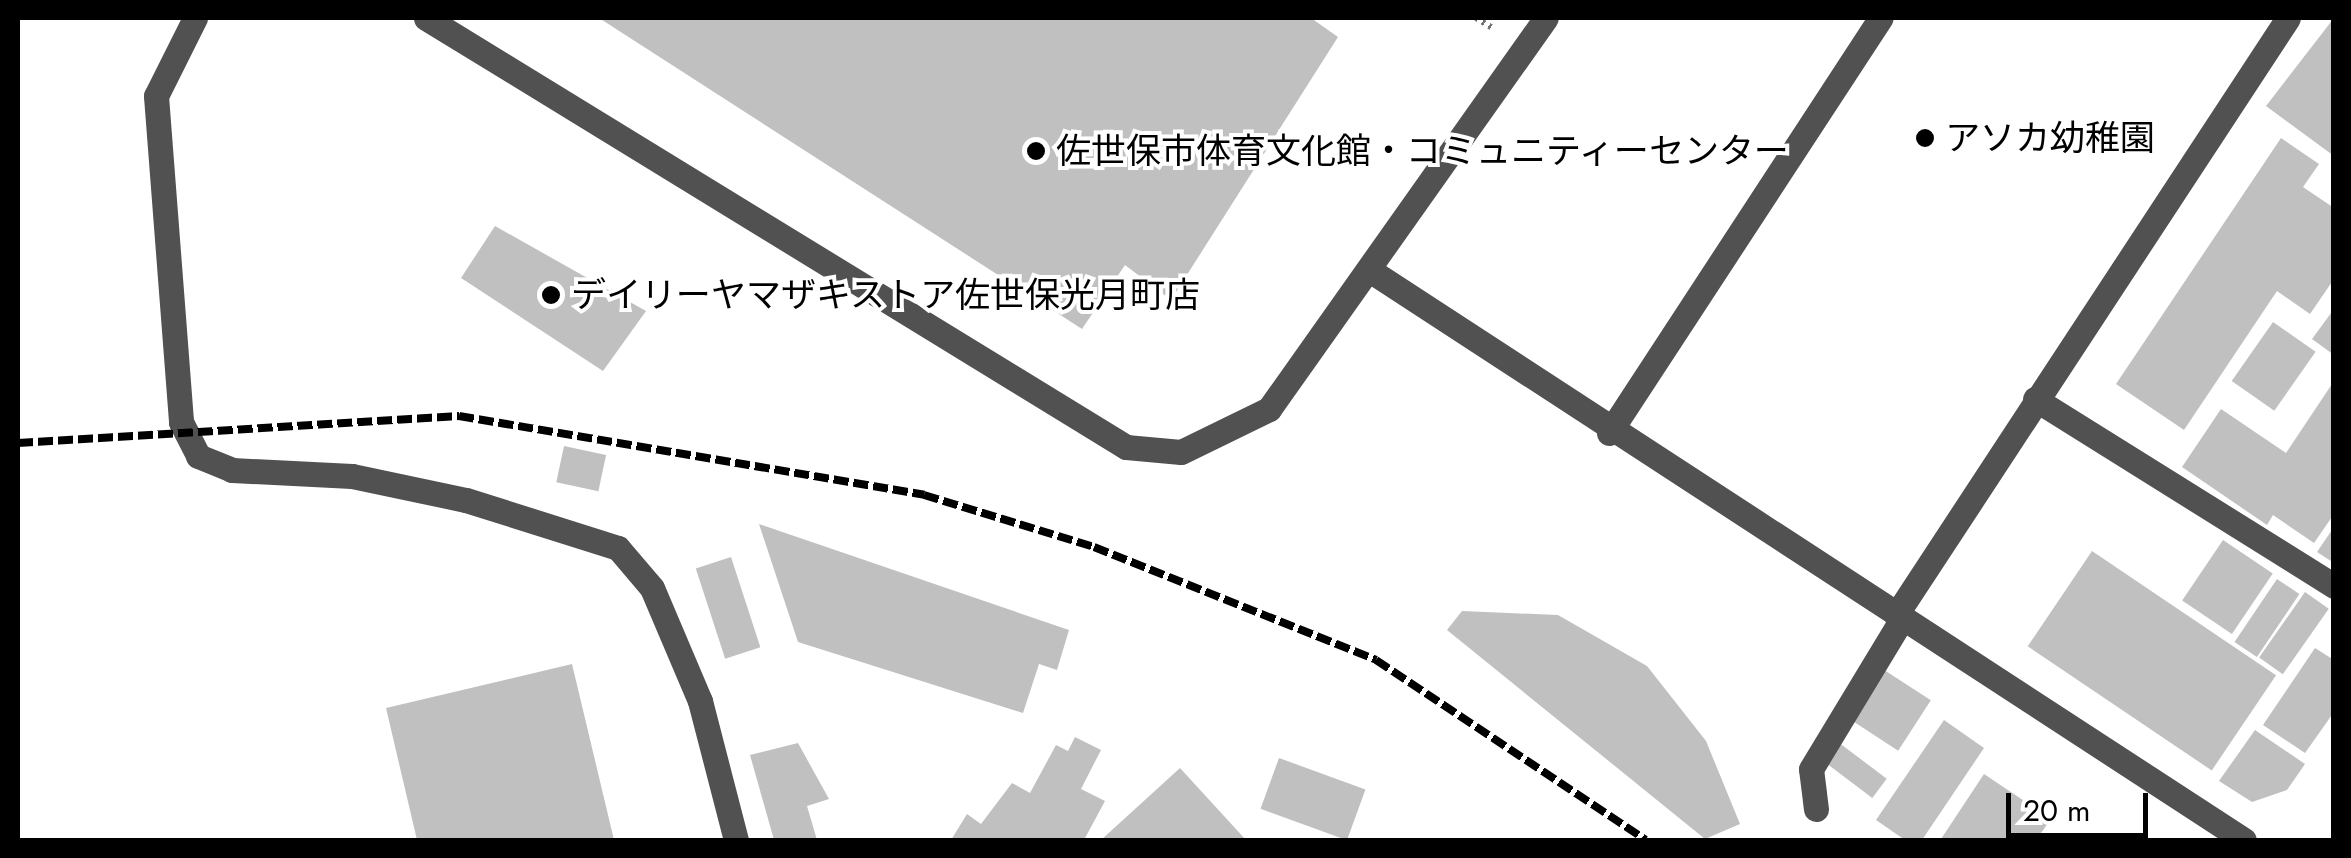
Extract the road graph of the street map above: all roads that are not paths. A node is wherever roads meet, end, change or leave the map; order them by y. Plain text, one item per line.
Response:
1 (195, 18) edge
2 (426, 18) edge
3 (1546, 18) edge
4 (1881, 18) edge
5 (2288, 18) edge
6 (1372, 271) junction
7 (2035, 399) junction
8 (1608, 433) junction
9 (2334, 586) edge
10 (1899, 617) junction
11 (1816, 810) dead end
12 (736, 840) edge
13 (2244, 840) edge

1 - 12 street
2 - 6 street
3 - 6 street
4 - 8 street
5 - 7 street
6 - 8 street
7 - 9 street
7 - 10 street
8 - 10 street
10 - 11 street
10 - 13 street

